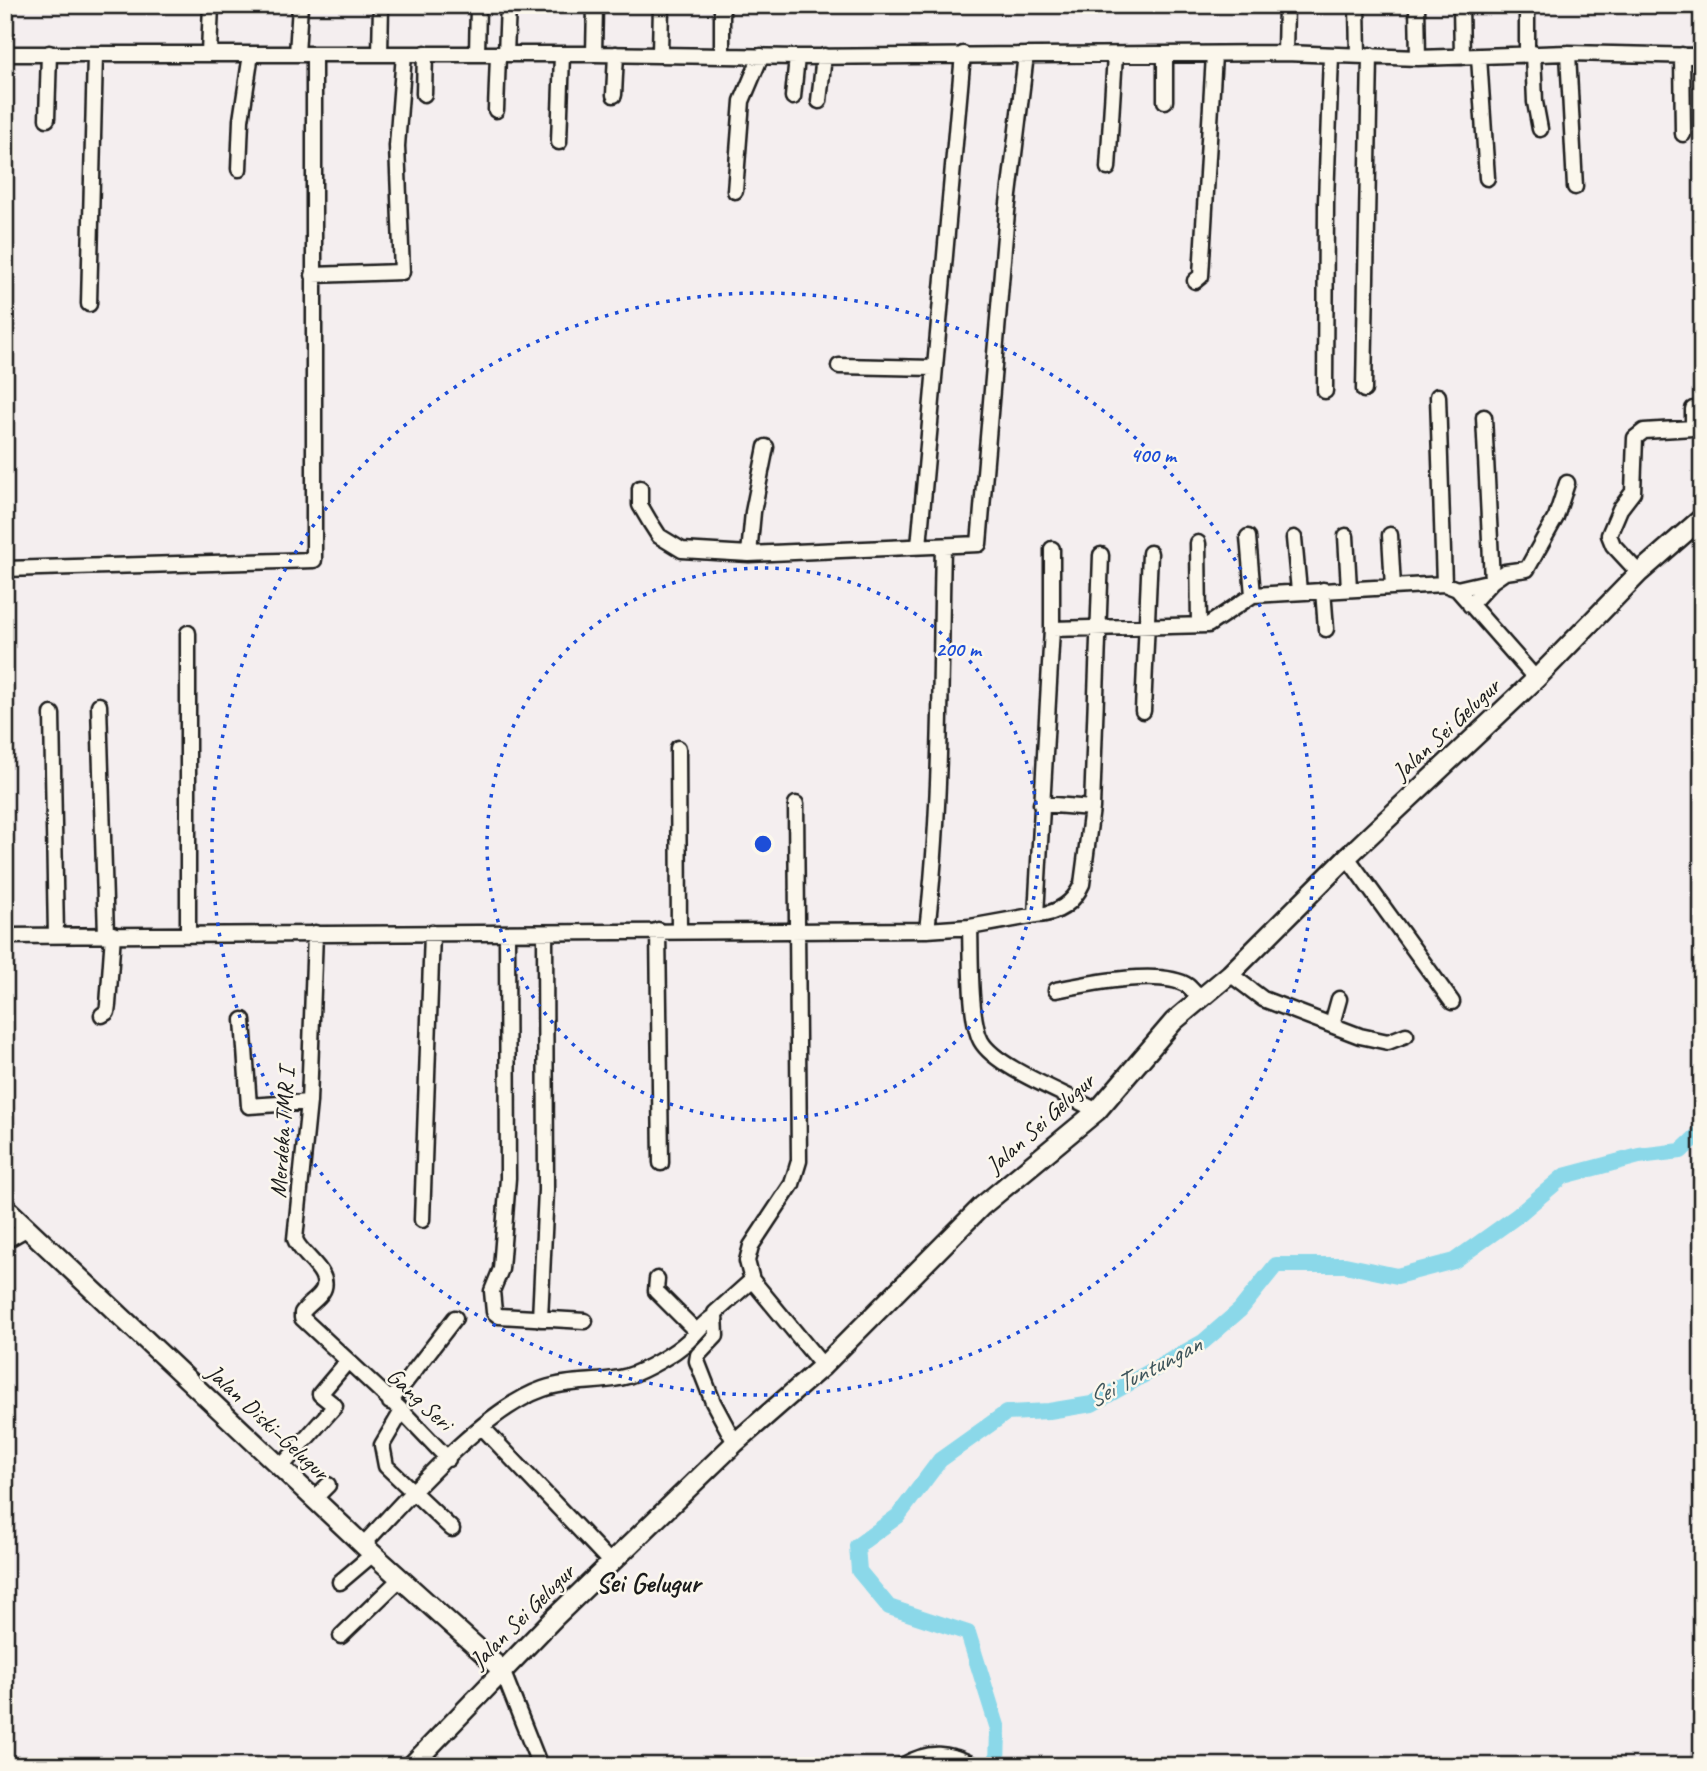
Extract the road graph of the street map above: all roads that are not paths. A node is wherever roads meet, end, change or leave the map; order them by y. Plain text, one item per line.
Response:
1 (211, 5) edge
2 (300, 5) edge
3 (381, 5) edge
4 (478, 5) edge
5 (508, 5) edge
6 (595, 5) edge
7 (662, 5) edge
8 (722, 5) edge
9 (1286, 5) edge
10 (1357, 5) edge
11 (1417, 5) edge
12 (1461, 5) edge
13 (1527, 5) edge
14 (1568, 52) junction
15 (49, 53) junction
16 (209, 53) junction
17 (425, 53) junction
18 (5, 54) edge
19 (95, 54) junction
20 (251, 54) junction
21 (297, 54) junction
22 (314, 54) junction
23 (380, 54) junction
24 (404, 54) junction
25 (477, 54) junction
26 (502, 54) junction
27 (562, 54) junction
28 (594, 54) junction
29 (616, 54) junction
30 (660, 54) junction
31 (722, 54) junction
32 (963, 54) junction
33 (1026, 54) junction
34 (1285, 54) junction
35 (1530, 54) junction
36 (1115, 55) junction
37 (1214, 55) junction
38 (1331, 55) junction
39 (1364, 55) junction
40 (1682, 55) junction
41 (761, 56) junction
42 (824, 56) junction
43 (1165, 56) junction
44 (1702, 56) edge
45 (797, 57) junction
46 (1462, 57) junction
47 (1479, 57) junction
48 (1418, 58) junction
49 (424, 94) dead end
50 (614, 95) dead end
51 (793, 97) dead end
52 (819, 101) dead end
53 (1165, 102) dead end
54 (496, 110) dead end
55 (47, 119) dead end
56 (1540, 129) dead end
57 (1684, 134) dead end
58 (559, 142) dead end
59 (1108, 168) dead end
60 (239, 169) dead end
61 (1487, 178) dead end
62 (1575, 187) dead end
63 (735, 191) dead end
64 (313, 275) junction
65 (1195, 281) dead end
66 (89, 304) dead end
67 (839, 366) dead end
68 (934, 368) junction
69 (1364, 390) dead end
70 (1325, 391) dead end
71 (1438, 396) dead end
72 (1693, 409) dead end
73 (1483, 417) dead end
74 (766, 447) dead end
75 (1567, 483) dead end
76 (640, 488) dead end
77 (1702, 518) edge
78 (1390, 535) dead end
79 (1346, 536) dead end
80 (1248, 537) dead end
81 (1294, 538) dead end
82 (1198, 544) dead end
83 (919, 546) junction
84 (943, 547) junction
85 (1052, 549) dead end
86 (1150, 553) dead end
87 (750, 554) junction
88 (1101, 555) dead end
89 (5, 569) edge
90 (1639, 573) junction
91 (1492, 581) junction
92 (1393, 587) junction
93 (1451, 587) junction
94 (1349, 588) junction
95 (1323, 590) junction
96 (1299, 591) junction
97 (1253, 595) junction
98 (1470, 605) junction
99 (1199, 625) junction
100 (1148, 627) junction
101 (1096, 628) junction
102 (1052, 629) junction
103 (1326, 629) dead end
104 (188, 634) dead end
105 (1536, 679) junction
106 (99, 705) dead end
107 (1143, 710) dead end
108 (52, 714) dead end
109 (678, 748) dead end
110 (796, 804) dead end
111 (1041, 804) junction
112 (1093, 808) junction
113 (1347, 856) junction
114 (1036, 915) junction
115 (970, 927) junction
116 (657, 930) junction
117 (679, 930) junction
118 (799, 930) junction
119 (927, 930) junction
120 (188, 933) junction
121 (315, 933) junction
122 (432, 933) junction
123 (545, 933) junction
124 (507, 934) junction
125 (109, 935) junction
126 (5, 936) edge
127 (56, 936) junction
128 (1230, 974) junction
129 (1056, 990) dead end
130 (1199, 998) junction
131 (1339, 999) dead end
132 (1452, 1002) dead end
133 (102, 1015) dead end
134 (243, 1020) dead end
135 (1332, 1024) junction
136 (1406, 1035) dead end
137 (309, 1102) junction
138 (1097, 1111) junction
139 (660, 1163) dead end
140 (5, 1207) edge
141 (422, 1220) dead end
142 (28, 1228) junction
143 (5, 1241) edge
144 (657, 1279) dead end
145 (752, 1280) junction
146 (715, 1316) junction
147 (302, 1318) joint
148 (455, 1318) dead end
149 (540, 1318) junction
150 (584, 1321) dead end
151 (695, 1331) junction
152 (347, 1362) junction
153 (824, 1366) junction
154 (396, 1407) junction
155 (482, 1427) junction
156 (735, 1443) junction
157 (448, 1459) junction
158 (281, 1467) junction
159 (328, 1485) dead end
160 (411, 1493) junction
161 (314, 1499) junction
162 (452, 1529) dead end
163 (368, 1550) junction
164 (611, 1563) junction
165 (400, 1579) junction
166 (340, 1582) dead end
167 (341, 1636) dead end
168 (502, 1670) junction
169 (411, 1766) edge
170 (540, 1766) edge
171 (902, 1766) edge
172 (975, 1766) edge

1 - 16 street
2 - 21 street
3 - 23 street
4 - 25 street
5 - 26 street
6 - 28 street
7 - 30 street
8 - 31 street
9 - 34 street
10 - 39 street
11 - 48 street
12 - 46 street
13 - 35 street
14 - 35 street
14 - 40 street
14 - 62 street
15 - 18 street
15 - 19 street
15 - 55 street
16 - 19 street
16 - 20 street
17 - 24 street
17 - 25 street
17 - 49 street
19 - 66 street
20 - 21 street
20 - 60 street
21 - 22 street
22 - 23 street
22 - 64 street
23 - 24 street
24 - 64 street
25 - 26 street
26 - 27 street
26 - 54 street
27 - 28 street
27 - 58 street
28 - 29 street
29 - 30 street
29 - 50 street
30 - 31 street
31 - 41 street
32 - 33 street
32 - 42 street
32 - 68 street
33 - 36 street
33 - 84 street
34 - 37 street
34 - 38 street
35 - 47 street
35 - 56 street
36 - 43 street
36 - 59 street
37 - 43 street
37 - 65 street
38 - 39 street
38 - 70 street
39 - 48 street
39 - 69 street
40 - 44 street
40 - 57 street
41 - 45 street
41 - 63 street
42 - 45 street
42 - 52 street
43 - 53 street
45 - 51 street
46 - 47 street
46 - 48 street
47 - 61 street
64 - 89 street
67 - 68 street
68 - 83 street
71 - 93 street
72 - 90 street
73 - 91 street
74 - 87 street
75 - 91 street
76 - 87 street
77 - 90 main road, Jalan Sei Gelugur
78 - 92 street
79 - 94 street
80 - 97 street
81 - 96 street
82 - 99 street
83 - 84 street
83 - 87 street
84 - 119 street
85 - 102 street
86 - 100 street
88 - 101 street
90 - 105 main road, Jalan Sei Gelugur
91 - 93 street
91 - 98 street
92 - 93 street
92 - 94 street
93 - 98 street
94 - 95 street
95 - 96 street
95 - 103 street
96 - 97 street
97 - 99 street
98 - 105 street
99 - 100 street
100 - 101 street
100 - 107 street
101 - 102 street
101 - 112 street
102 - 111 street
104 - 120 street
105 - 113 main road, Jalan Sei Gelugur
106 - 125 street
108 - 127 street
109 - 117 street
110 - 118 street
111 - 112 street
111 - 114 street
112 - 114 street
113 - 128 main road, Jalan Sei Gelugur
113 - 132 street
114 - 115 street
115 - 119 street
115 - 138 street
116 - 117 street
116 - 123 street
116 - 139 street
117 - 118 street
118 - 119 street
118 - 145 street
120 - 121 street
120 - 125 street
121 - 122 street
121 - 137 street, Merdeka TMR I
122 - 124 street
122 - 141 street
123 - 124 street
123 - 149 street
124 - 149 street
125 - 127 street
125 - 133 street
126 - 127 street
128 - 130 main road, Jalan Sei Gelugur
128 - 135 street
129 - 130 street
130 - 138 main road, Jalan Sei Gelugur
131 - 135 street
134 - 137 street
135 - 136 street
137 - 147 street, Merdeka TMR I
138 - 153 main road, Jalan Sei Gelugur
140 - 142 main road, Jalan Diski–Gelugur
142 - 143 street
142 - 158 main road, Jalan Diski–Gelugur
144 - 151 street
145 - 146 street
145 - 153 street
146 - 151 street
146 - 156 street
147 - 152 street, Gang Seri
148 - 154 street
149 - 150 street
151 - 155 street
152 - 154 street, Gang Seri
152 - 158 street
153 - 156 main road, Jalan Sei Gelugur
154 - 157 street, Gang Seri
154 - 160 street
155 - 157 street
155 - 164 street
156 - 164 main road, Jalan Sei Gelugur
157 - 160 street, Gang Seri
158 - 161 main road, Jalan Diski–Gelugur
159 - 161 street
160 - 162 street
160 - 163 street, Gang Seri
161 - 163 main road, Jalan Diski–Gelugur
163 - 165 main road, Jalan Diski–Gelugur
163 - 166 street, Gang Seri
164 - 168 main road, Jalan Sei Gelugur
165 - 167 street
165 - 168 main road, Jalan Diski–Gelugur
168 - 169 main road, Jalan Sei Gelugur
168 - 170 street
171 - 172 street

